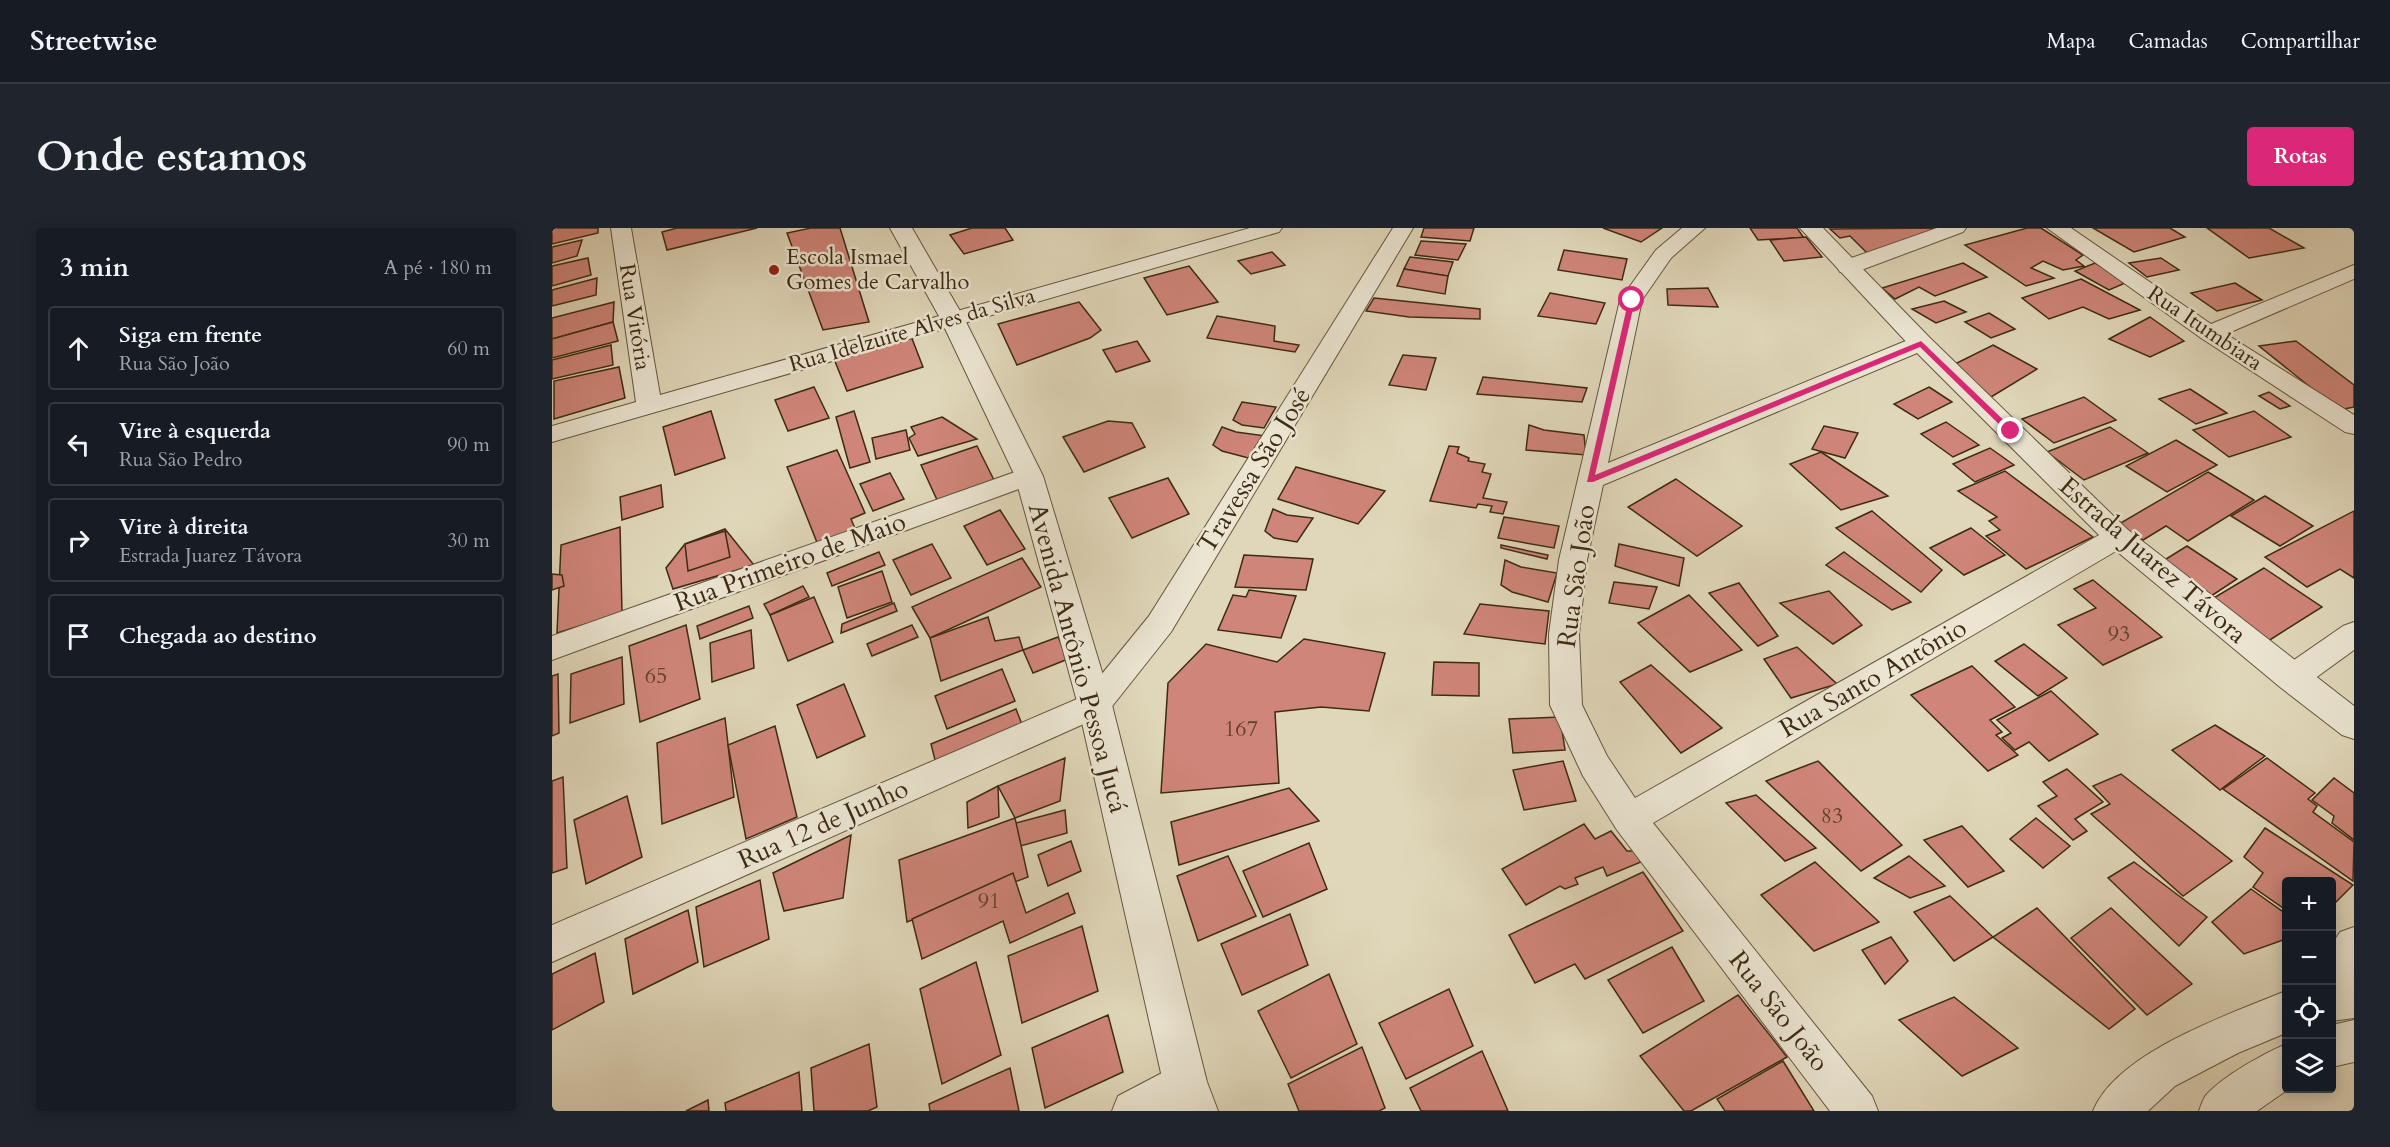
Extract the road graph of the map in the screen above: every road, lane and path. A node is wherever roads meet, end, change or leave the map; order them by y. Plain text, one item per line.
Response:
1 (621, 228) edge
2 (901, 228) edge
3 (1272, 228) edge
4 (1403, 228) edge
5 (1695, 228) edge
6 (1811, 228) edge
7 (1956, 228) edge
8 (2057, 228) edge
9 (1848, 267) junction
10 (2354, 270) edge
11 (952, 318) junction
12 (2209, 333) junction
13 (1921, 344) junction
14 (649, 405) junction
15 (2354, 426) edge
16 (552, 434) edge
17 (1029, 477) junction
18 (1590, 480) junction
19 (2118, 537) junction
20 (2354, 634) edge
21 (552, 648) edge
22 (2292, 678) junction
23 (1095, 705) junction
24 (2354, 725) edge
25 (1629, 819) junction
26 (552, 944) edge
27 (2354, 945) edge
28 (2336, 971) edge
29 (2354, 996) edge
30 (2336, 999) edge
31 (2282, 1014) edge
32 (2354, 1041) edge
33 (2336, 1045) edge
34 (2282, 1068) edge
35 (1190, 1096) edge
36 (1133, 1111) edge
37 (1857, 1111) edge
38 (2115, 1111) edge
39 (2221, 1111) edge

1 - 14 street, Rua Vitória
2 - 11 street, Avenida Antônio Pessoa Jucá
3 - 11 street, Rua Idelzuite Alves da Silva
4 - 23 street, Travessa São José
5 - 18 street, Rua São João
6 - 9 street, Estrada Juarez Távora
7 - 9 street
8 - 12 street, Rua Itumbiara
9 - 13 street, Estrada Juarez Távora
10 - 12 street
11 - 14 street, Rua Idelzuite Alves da Silva
11 - 17 street, Avenida Antônio Pessoa Jucá
12 - 15 street, Rua Itumbiara
13 - 18 street
13 - 19 street, Estrada Juarez Távora
14 - 16 street, Rua Idelzuite Alves da Silva
17 - 21 street, Rua Primeiro de Maio
17 - 23 street, Avenida Antônio Pessoa Jucá
18 - 25 street, Rua São João
19 - 22 street, Estrada Juarez Távora
19 - 25 street, Rua Santo Antônio
20 - 22 street
22 - 24 street, Estrada Juarez Távora
23 - 26 street, Rua 12 de Junho
23 - 35 street, Avenida Antônio Pessoa Jucá
25 - 37 street, Rua São João
27 - 28 street
29 - 30 street
31 - 38 street
32 - 33 street
34 - 39 street
35 - 36 street

